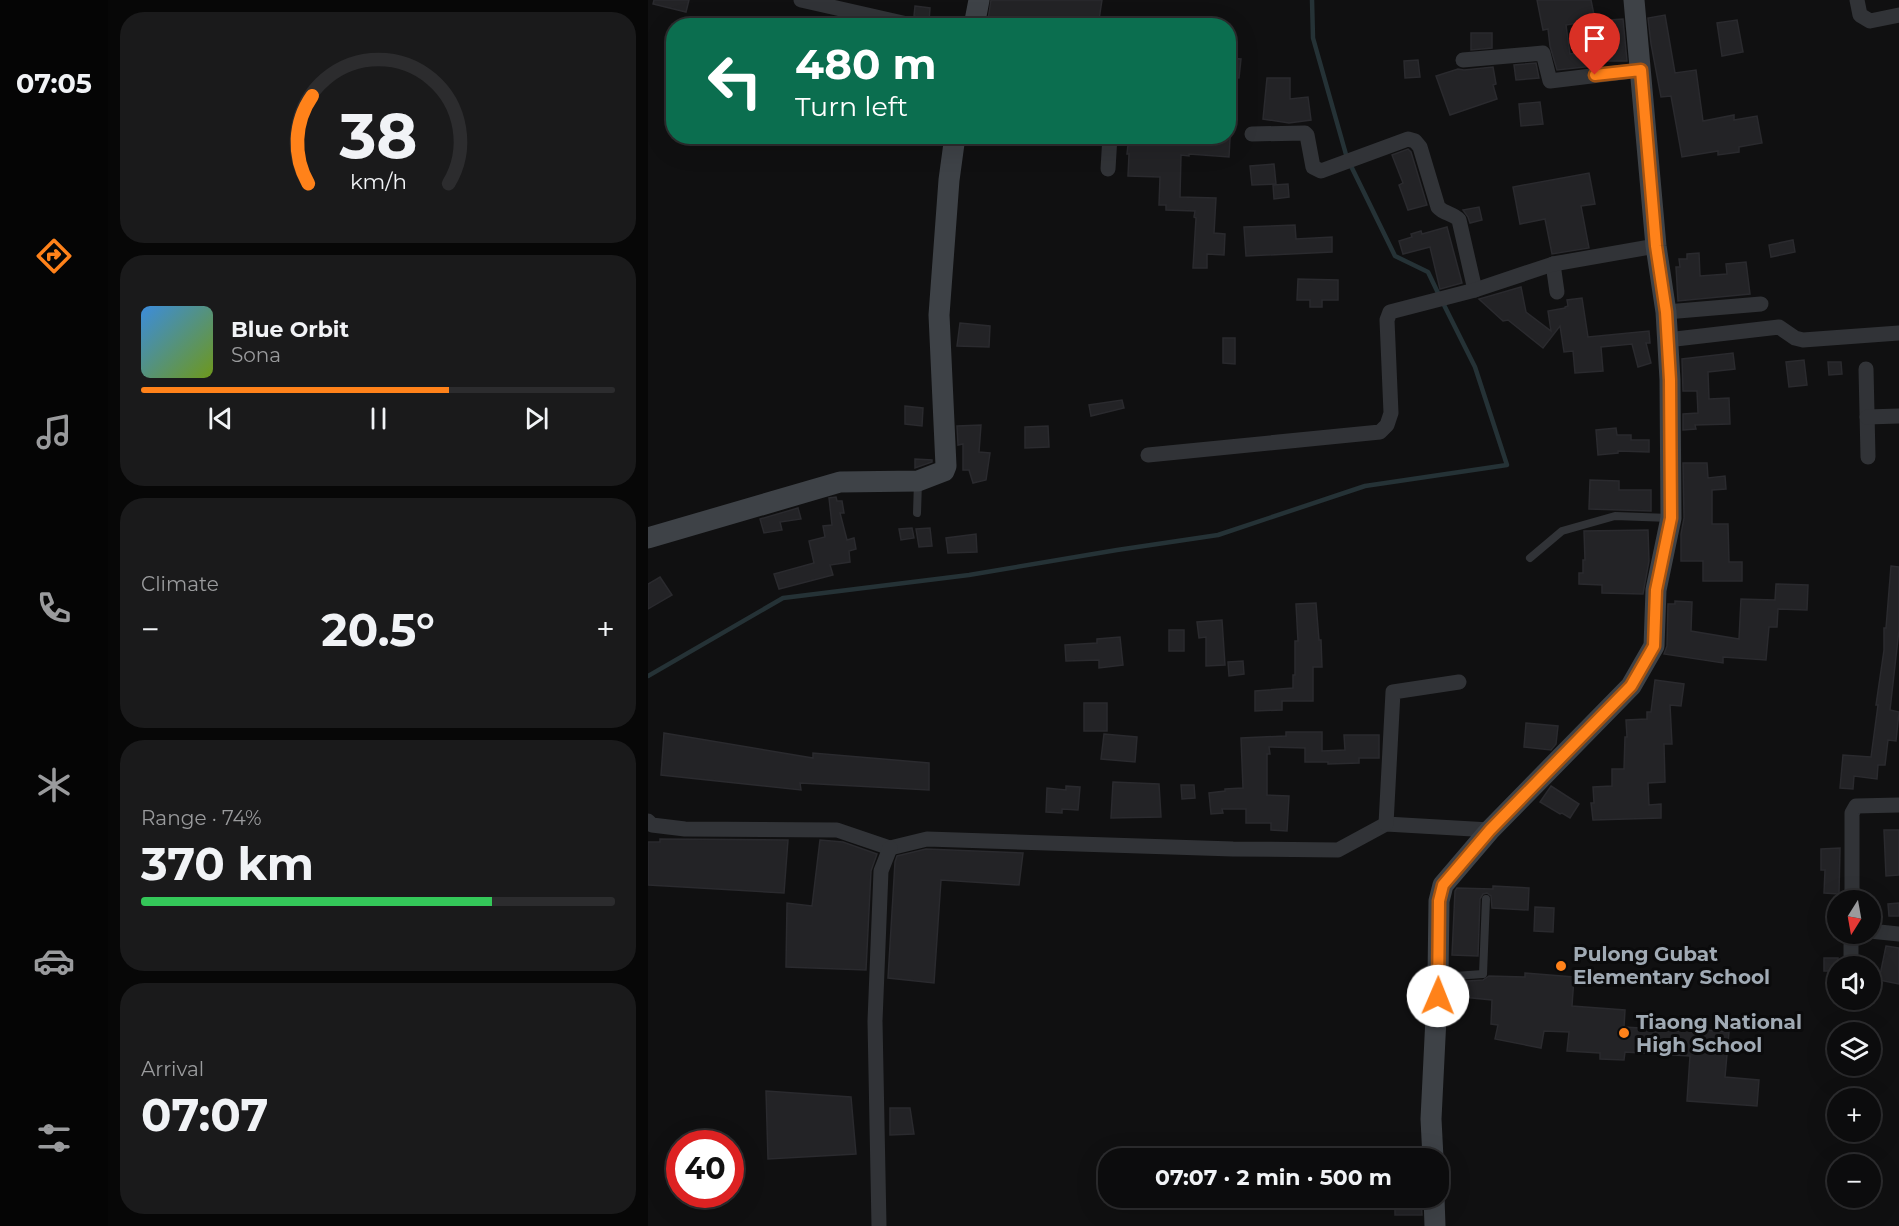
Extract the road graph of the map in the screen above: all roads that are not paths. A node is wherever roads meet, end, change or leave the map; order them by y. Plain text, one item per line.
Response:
1 (801, 0) edge
2 (978, 0) edge
3 (1634, 0) edge
4 (1857, 0) edge
5 (1899, 15) edge
6 (881, 18) edge
7 (975, 18) edge
8 (1463, 60) dead end
9 (1641, 70) junction
10 (1252, 134) dead end
11 (954, 144) edge
12 (1110, 144) edge
13 (1108, 169) dead end
14 (1656, 246) junction
15 (1553, 264) junction
16 (1475, 290) junction
17 (1557, 292) dead end
18 (1761, 304) dead end
19 (1666, 312) junction
20 (1899, 333) edge
21 (1667, 340) junction
22 (1866, 369) dead end
23 (1899, 416) edge
24 (1867, 417) junction
25 (1148, 455) dead end
26 (1868, 457) dead end
27 (918, 481) junction
28 (917, 513) dead end
29 (1671, 518) junction
30 (648, 538) edge
31 (1530, 558) dead end
32 (1459, 682) dead end
33 (1899, 805) edge
34 (648, 821) edge
35 (1386, 824) junction
36 (1490, 830) junction
37 (890, 848) junction
38 (1852, 890) edge
39 (1486, 899) dead end
40 (1881, 932) edge
41 (1899, 934) edge
42 (1438, 977) junction
43 (1432, 1148) edge
44 (1434, 1208) edge
45 (879, 1226) edge
46 (1435, 1226) edge

1 - 6 street
2 - 7 street
3 - 9 street
4 - 5 street
8 - 9 street
9 - 14 street
10 - 16 street
11 - 27 street
12 - 13 street
14 - 15 street
14 - 19 street
15 - 16 street
15 - 17 street
16 - 25 street
18 - 19 street
19 - 21 street
20 - 21 street
21 - 29 street
22 - 24 street
23 - 24 street
24 - 26 street
27 - 28 lane
27 - 30 street
29 - 31 lane
29 - 36 street
32 - 35 street
33 - 38 street
34 - 37 street
35 - 36 street
35 - 37 street
36 - 42 street
37 - 45 street
39 - 42 lane
40 - 41 street
42 - 43 street
44 - 46 street

